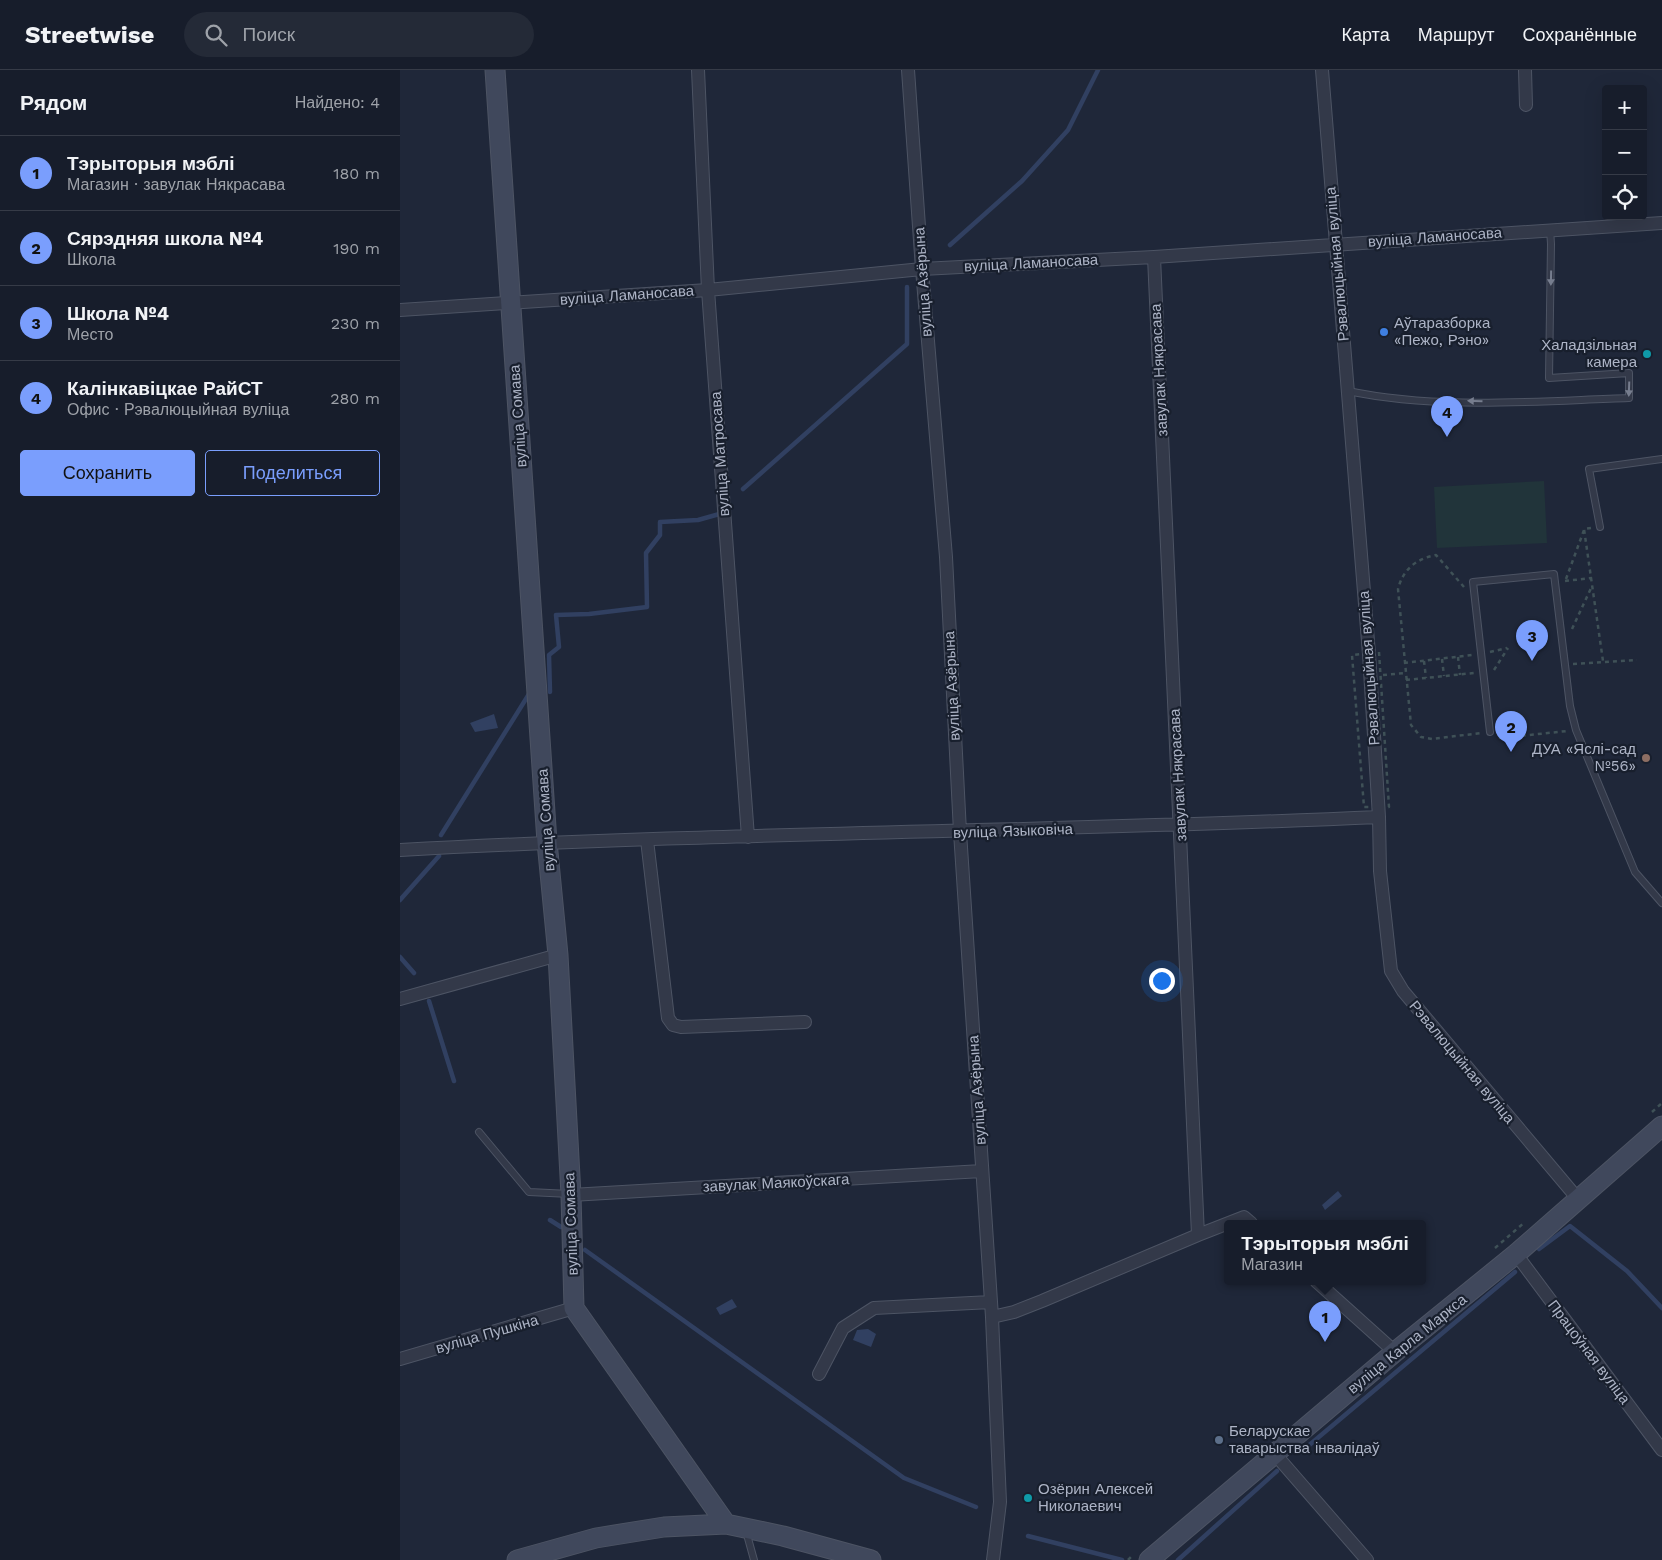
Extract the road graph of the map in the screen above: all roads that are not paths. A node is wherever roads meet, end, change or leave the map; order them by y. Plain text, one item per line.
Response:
1 (495, 70) edge
2 (698, 70) edge
3 (908, 70) edge
4 (1322, 70) edge
5 (1525, 70) edge
6 (1526, 106) dead end
7 (1662, 223) edge
8 (1550, 230) junction
9 (1335, 243) junction
10 (1154, 257) junction
11 (922, 268) junction
12 (708, 290) junction
13 (511, 303) junction
14 (400, 310) edge
15 (1348, 391) junction
16 (1662, 459) edge
17 (1600, 527) road end
18 (1490, 732) road end
19 (1379, 817) junction
20 (1180, 826) junction
21 (960, 832) junction
22 (748, 837) junction
23 (647, 840) junction
24 (547, 842) junction
25 (400, 850) edge
26 (1662, 903) edge
27 (558, 955) junction
28 (400, 998) edge
29 (805, 1022) dead end
30 (1662, 1126) edge
31 (479, 1132) dead end
32 (982, 1171) junction
33 (571, 1194) junction
34 (1578, 1199) junction
35 (1236, 1220) edge
36 (1248, 1220) edge
37 (1224, 1225) edge
38 (1198, 1235) junction
39 (1516, 1254) junction
40 (1320, 1285) edge
41 (991, 1302) junction
42 (574, 1308) junction
43 (992, 1317) junction
44 (1395, 1352) junction
45 (400, 1359) edge
46 (819, 1374) dead end
47 (1662, 1450) edge
48 (1275, 1454) junction
49 (726, 1524) junction
50 (746, 1528) junction
51 (517, 1560) edge
52 (754, 1560) edge
53 (871, 1560) edge
54 (993, 1560) edge
55 (1149, 1560) edge
56 (1368, 1560) edge

1 - 13 street, вуліца Сомава
2 - 12 street, вуліца Матросава
3 - 11 street, вуліца Азёрына
4 - 9 street, Рэвалюцыйная вуліца
5 - 6 street
7 - 8 street, вуліца Ламаносава
8 - 9 street, вуліца Ламаносава
8 -> 15 lane
9 - 10 street, вуліца Ламаносава
9 - 15 street, Рэвалюцыйная вуліца
10 - 11 street, вуліца Ламаносава
10 - 20 street, завулак Някрасава
11 - 12 street, вуліца Ламаносава
11 - 21 street, вуліца Азёрына
12 - 13 street, вуліца Ламаносава
12 - 22 street, вуліца Матросава
13 - 14 street, вуліца Ламаносава
13 - 24 street, вуліца Сомава
15 - 19 street, Рэвалюцыйная вуліца
16 - 17 lane
18 - 26 lane
19 - 20 street, вуліца Языковіча
19 - 34 street, Рэвалюцыйная вуліца
20 - 21 street, вуліца Языковіча
20 - 38 street, завулак Някрасава
21 - 22 street, вуліца Языковіча
21 - 32 street, вуліца Азёрына
22 - 23 street, вуліца Языковіча
23 - 24 street, вуліца Языковіча
23 - 29 street
24 - 25 street, вуліца Языковіча
24 - 27 street, вуліца Сомава
27 - 28 street
27 - 33 street, вуліца Сомава
30 - 34 street, вуліца Карла Маркса
31 - 33 lane
32 - 33 street, завулак Маякоўскага
32 - 41 street, вуліца Азёрына
33 - 42 street, вуліца Сомава
34 - 39 street, вуліца Карла Маркса
35 - 36 street
37 - 38 street
38 - 43 street
39 - 44 street, вуліца Карла Маркса
39 - 47 street, Працоўная вуліца
40 - 44 street
41 - 43 street, вуліца Азёрына
41 - 46 street
42 - 45 street, вуліца Пушкіна
42 - 49 street
43 - 54 street, вуліца Азёрына
44 - 48 street, вуліца Карла Маркса
48 - 55 street, вуліца Карла Маркса
48 - 56 street
49 - 50 street
49 - 51 street
50 - 52 lane
50 - 53 street

